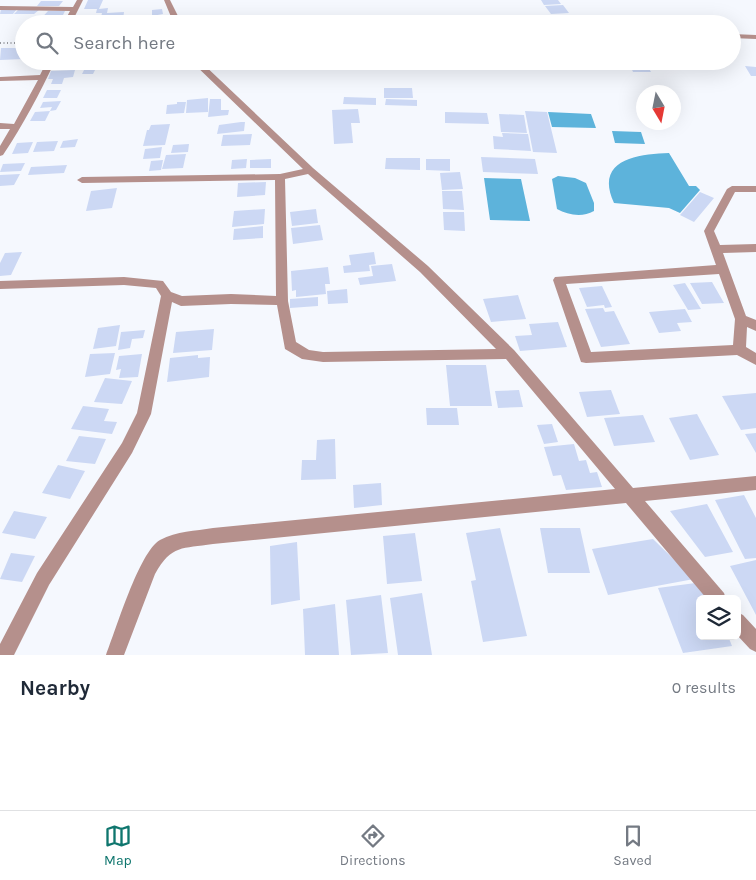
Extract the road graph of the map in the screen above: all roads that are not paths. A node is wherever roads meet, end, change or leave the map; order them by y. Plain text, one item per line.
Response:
1 (80, 0) edge
2 (167, 0) edge
3 (0, 8) edge
4 (76, 9) junction
5 (72, 15) edge
6 (174, 15) edge
7 (741, 36) edge
8 (756, 37) edge
9 (47, 70) edge
10 (204, 70) edge
11 (44, 77) junction
12 (0, 79) edge
13 (0, 126) edge
14 (16, 127) junction
15 (0, 153) edge
16 (310, 170) junction
17 (280, 177) junction
18 (82, 180) dead end
19 (756, 189) edge
20 (715, 248) junction
21 (756, 248) edge
22 (722, 269) junction
23 (0, 285) edge
24 (167, 295) junction
25 (282, 301) junction
26 (741, 319) junction
27 (756, 326) edge
28 (739, 350) junction
29 (509, 354) junction
30 (756, 360) edge
31 (756, 483) edge
32 (629, 495) junction
33 (715, 595) edge
34 (741, 626) edge
35 (756, 643) edge
36 (4, 655) edge
37 (115, 655) edge

1 - 4 street
2 - 6 street
3 - 4 street
4 - 5 street
7 - 8 street
9 - 11 street
10 - 16 street
11 - 12 street
11 - 14 street
13 - 14 street
14 - 15 street
16 - 17 street
16 - 29 street
17 - 18 street
17 - 25 street
19 - 20 street
20 - 21 street
20 - 22 street
22 - 26 street
22 - 28 street
23 - 24 street
24 - 25 street
24 - 36 street
25 - 29 street
26 - 27 street
26 - 28 street
28 - 30 street
29 - 32 street
31 - 32 street
32 - 33 street
32 - 37 street
34 - 35 street

